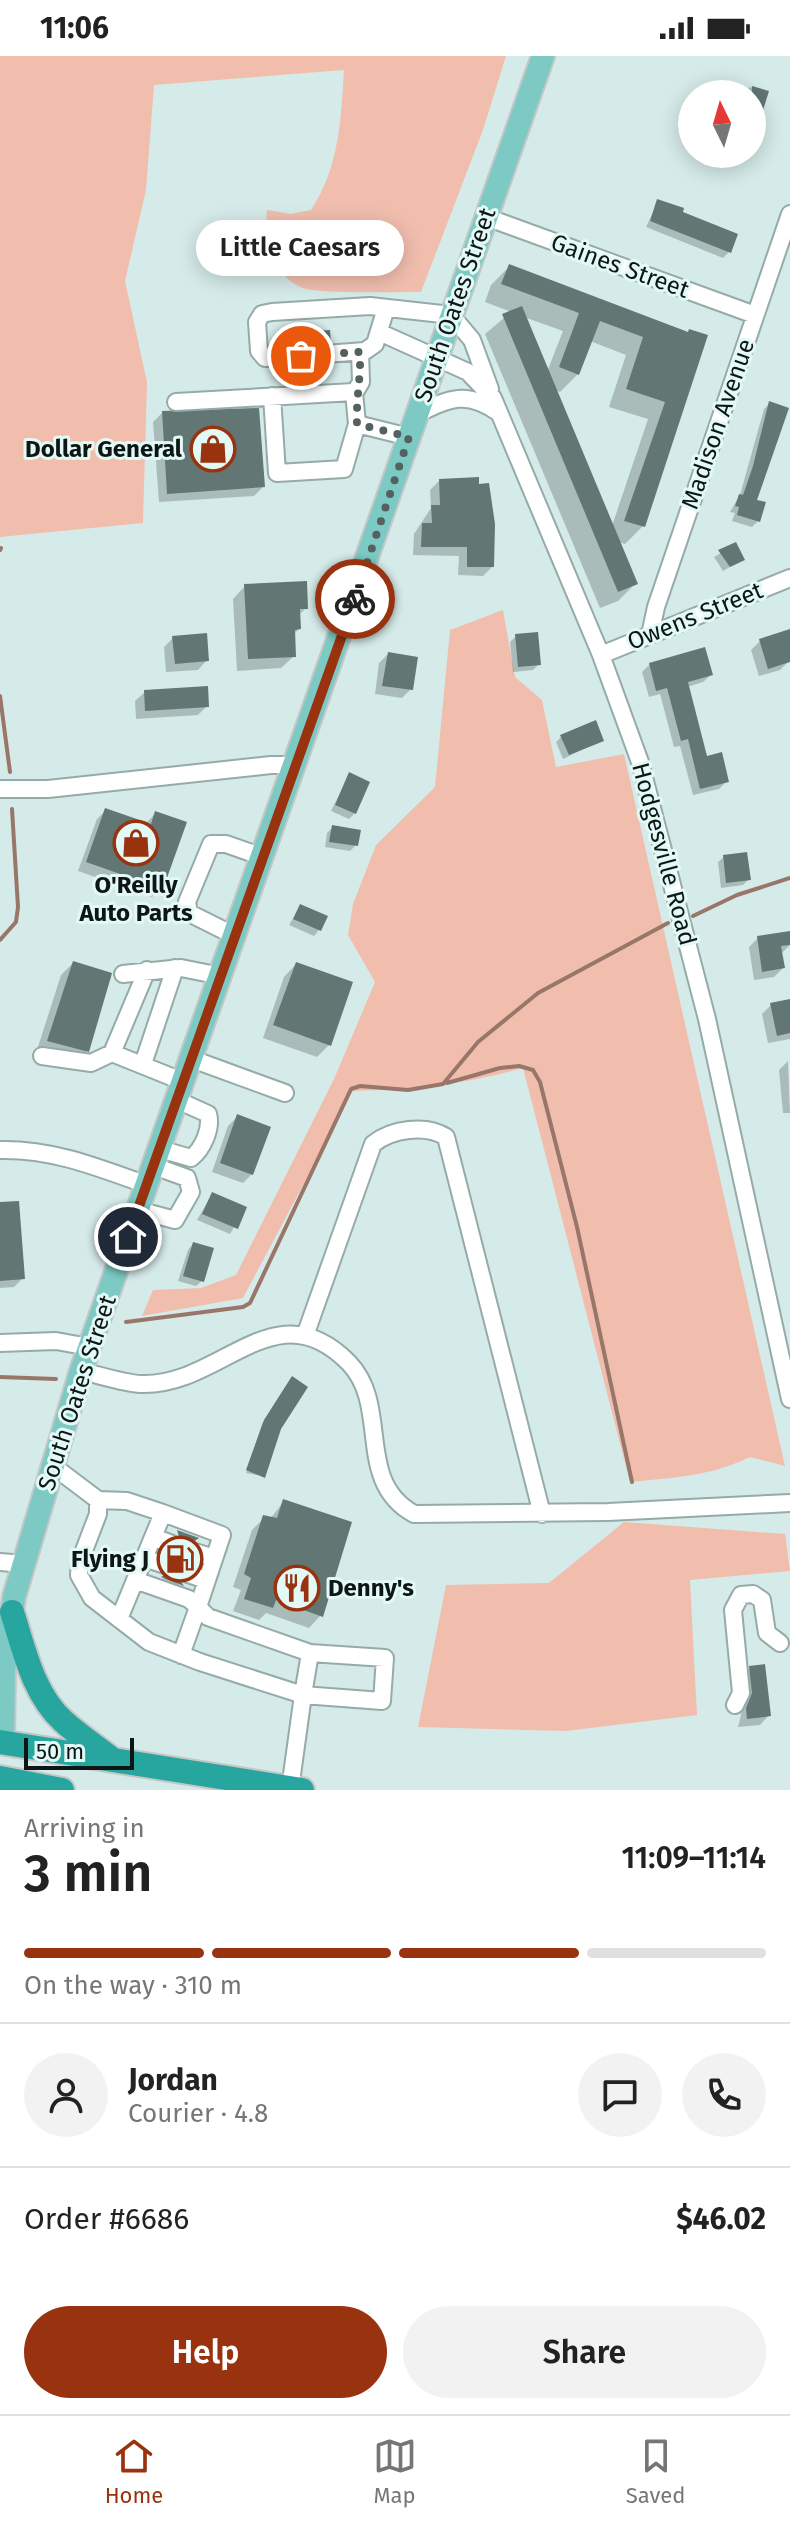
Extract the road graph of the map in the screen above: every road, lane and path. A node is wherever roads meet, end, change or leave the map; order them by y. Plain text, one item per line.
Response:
1 (543, 56) edge
2 (790, 214) edge
3 (486, 217) junction
4 (386, 308) junction
5 (451, 315) junction
6 (755, 315) junction
7 (379, 332) junction
8 (360, 352) junction
9 (436, 358) junction
10 (355, 392) junction
11 (272, 396) junction
12 (176, 402) dead end
13 (496, 405) junction
14 (417, 414) junction
15 (357, 424) junction
16 (409, 437) junction
17 (790, 578) edge
18 (650, 635) junction
19 (601, 655) junction
20 (296, 765) junction
21 (0, 789) edge
22 (263, 857) junction
23 (235, 936) junction
24 (175, 968) junction
25 (147, 970) junction
26 (123, 974) dead end
27 (221, 976) junction
28 (112, 1053) junction
29 (42, 1056) dead end
30 (192, 1059) junction
31 (143, 1064) junction
32 (180, 1091) junction
33 (285, 1093) dead end
34 (0, 1150) edge
35 (153, 1167) junction
36 (138, 1210) junction
37 (306, 1333) junction
38 (0, 1343) edge
39 (89, 1347) junction
40 (81, 1371) junction
41 (790, 1399) edge
42 (53, 1466) junction
43 (98, 1500) junction
44 (790, 1503) edge
45 (163, 1513) junction
46 (542, 1514) junction
47 (153, 1537) junction
48 (172, 1544) tunnel mouth
49 (195, 1552) tunnel mouth
50 (144, 1558) junction
51 (214, 1558) junction
52 (0, 1562) edge
53 (24, 1564) junction
54 (165, 1565) tunnel mouth
55 (188, 1574) tunnel mouth
56 (135, 1580) junction
57 (206, 1580) junction
58 (198, 1607) junction
59 (119, 1619) junction
60 (6, 1620) edge
61 (780, 1643) dead end
62 (310, 1653) junction
63 (181, 1655) junction
64 (303, 1695) junction
65 (735, 1705) dead end
66 (1, 1744) edge
67 (117, 1763) junction
68 (14, 1784) edge
69 (296, 1789) edge
70 (62, 1790) edge

1 - 3 main road, South Oates Street
2 - 6 street, Madison Avenue
3 - 5 main road, South Oates Street
3 - 6 street, Gaines Street
4 - 5 street
4 - 7 street
4 - 8 street
5 - 9 main road, South Oates Street
5 - 13 street
6 - 18 street, Madison Avenue
7 - 8 street
7 - 9 street, Hodgesville Road
8 - 10 street
9 - 13 street, Hodgesville Road
9 - 14 main road, South Oates Street
10 - 11 street
10 - 15 street
11 - 12 street
11 - 15 street
13 - 14 street
13 - 19 street, Hodgesville Road
14 - 16 main road, South Oates Street
15 - 16 street
16 - 20 main road, South Oates Street
17 - 18 street, Owens Street
18 - 19 street, Owens Street
19 - 41 street, Hodgesville Road
20 - 21 street
20 - 22 main road, South Oates Street
22 - 23 main road, South Oates Street
22 - 23 street
23 - 27 main road, South Oates Street
24 - 25 street
24 - 27 street
24 - 31 street
25 - 26 street
25 - 28 street
27 - 30 main road, South Oates Street
28 - 29 street
28 - 31 street
30 - 32 main road, South Oates Street
30 - 33 street
31 - 32 street
32 - 35 main road, South Oates Street
32 - 35 street
34 - 35 street
35 - 36 main road, South Oates Street
35 - 36 street
36 - 39 main road, South Oates Street
37 - 40 street
37 - 46 street
37 - 46 street
38 - 39 street
39 - 40 main road, South Oates Street
40 - 42 main road, South Oates Street
42 - 43 street
42 - 53 main road, South Oates Street
43 - 45 street
43 - 59 street
44 - 46 street
45 - 47 street
45 - 51 street
47 - 48 street
47 - 50 street
49 - 51 street
50 - 54 street
50 - 56 street
51 - 57 street
52 - 53 street
53 - 60 main road, South Oates Street
55 - 57 street
56 - 58 street
56 - 59 street
57 - 58 street
58 - 62 street
58 - 63 street
59 - 63 street
60 - 66 main road, South Oates Street
60 - 67 highway
61 - 65 street
62 - 64 street
62 - 64 street
63 - 64 street
64 - 69 street
66 - 67 highway
66 - 68 highway, South Oates Street
67 - 69 highway
68 - 70 highway

